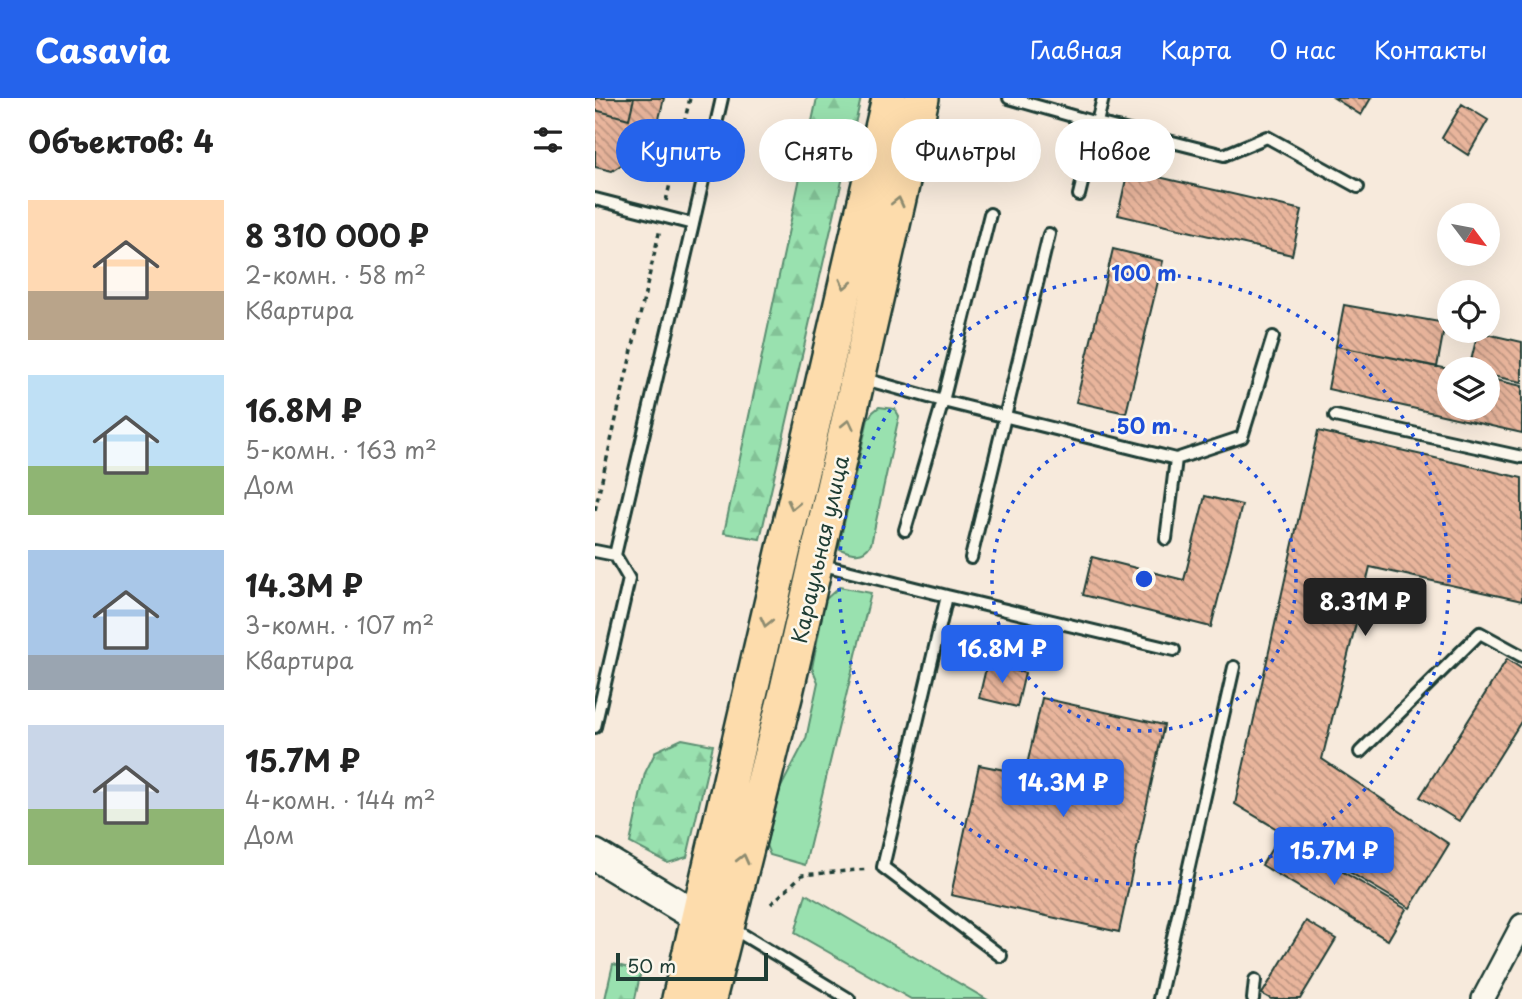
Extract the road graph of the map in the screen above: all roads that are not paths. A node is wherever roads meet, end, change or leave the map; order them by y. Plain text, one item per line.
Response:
1 (722, 98) edge
2 (889, 98) edge
3 (922, 98) edge
4 (1009, 98) edge
5 (1103, 98) edge
6 (1083, 119) edge
7 (1098, 119) edge
8 (1175, 143) edge
9 (1082, 182) edge
10 (1358, 187) dead end
11 (1079, 195) dead end
12 (595, 199) edge
13 (990, 214) dead end
14 (693, 224) junction
15 (1049, 234) dead end
16 (1273, 337) dead end
17 (859, 377) junction
18 (943, 401) junction
19 (1005, 416) junction
20 (1335, 416) dead end
21 (1522, 457) edge
22 (1176, 459) junction
23 (905, 530) dead end
24 (1166, 539) dead end
25 (595, 551) edge
26 (615, 555) junction
27 (971, 558) dead end
28 (816, 563) junction
29 (947, 596) junction
30 (1174, 650) dead end
31 (1522, 656) edge
32 (1234, 667) dead end
33 (595, 727) edge
34 (1360, 752) dead end
35 (595, 855) edge
36 (712, 921) junction
37 (1522, 925) edge
38 (1001, 956) dead end
39 (1255, 980) dead end
40 (679, 999) edge
41 (709, 999) edge
42 (849, 999) edge
43 (1159, 999) edge
44 (1253, 999) edge
45 (1483, 999) edge

1 - 14 lane
2 -> 36 main road, Караульная улица
17 -> 3 main road, Караульная улица
4 - 6 lane
5 - 7 lane
8 - 10 lane
9 - 11 lane
12 - 14 lane
13 - 18 lane
14 - 26 lane
15 - 19 lane
16 - 22 lane
17 - 18 lane
28 -> 17 main road, Караульная улица
18 - 19 lane
18 - 23 lane
19 - 22 lane
19 - 27 lane
20 - 21 lane
22 - 24 lane
25 - 26 lane
26 - 33 lane
28 - 29 lane
36 -> 28 main road, Караульная улица
29 - 30 lane
29 - 38 lane
31 - 34 lane
32 - 43 lane
35 - 36 main road
36 - 40 main road, Караульная улица
36 - 41 main road, Караульная улица
36 - 42 lane
37 - 45 street
39 - 44 lane

